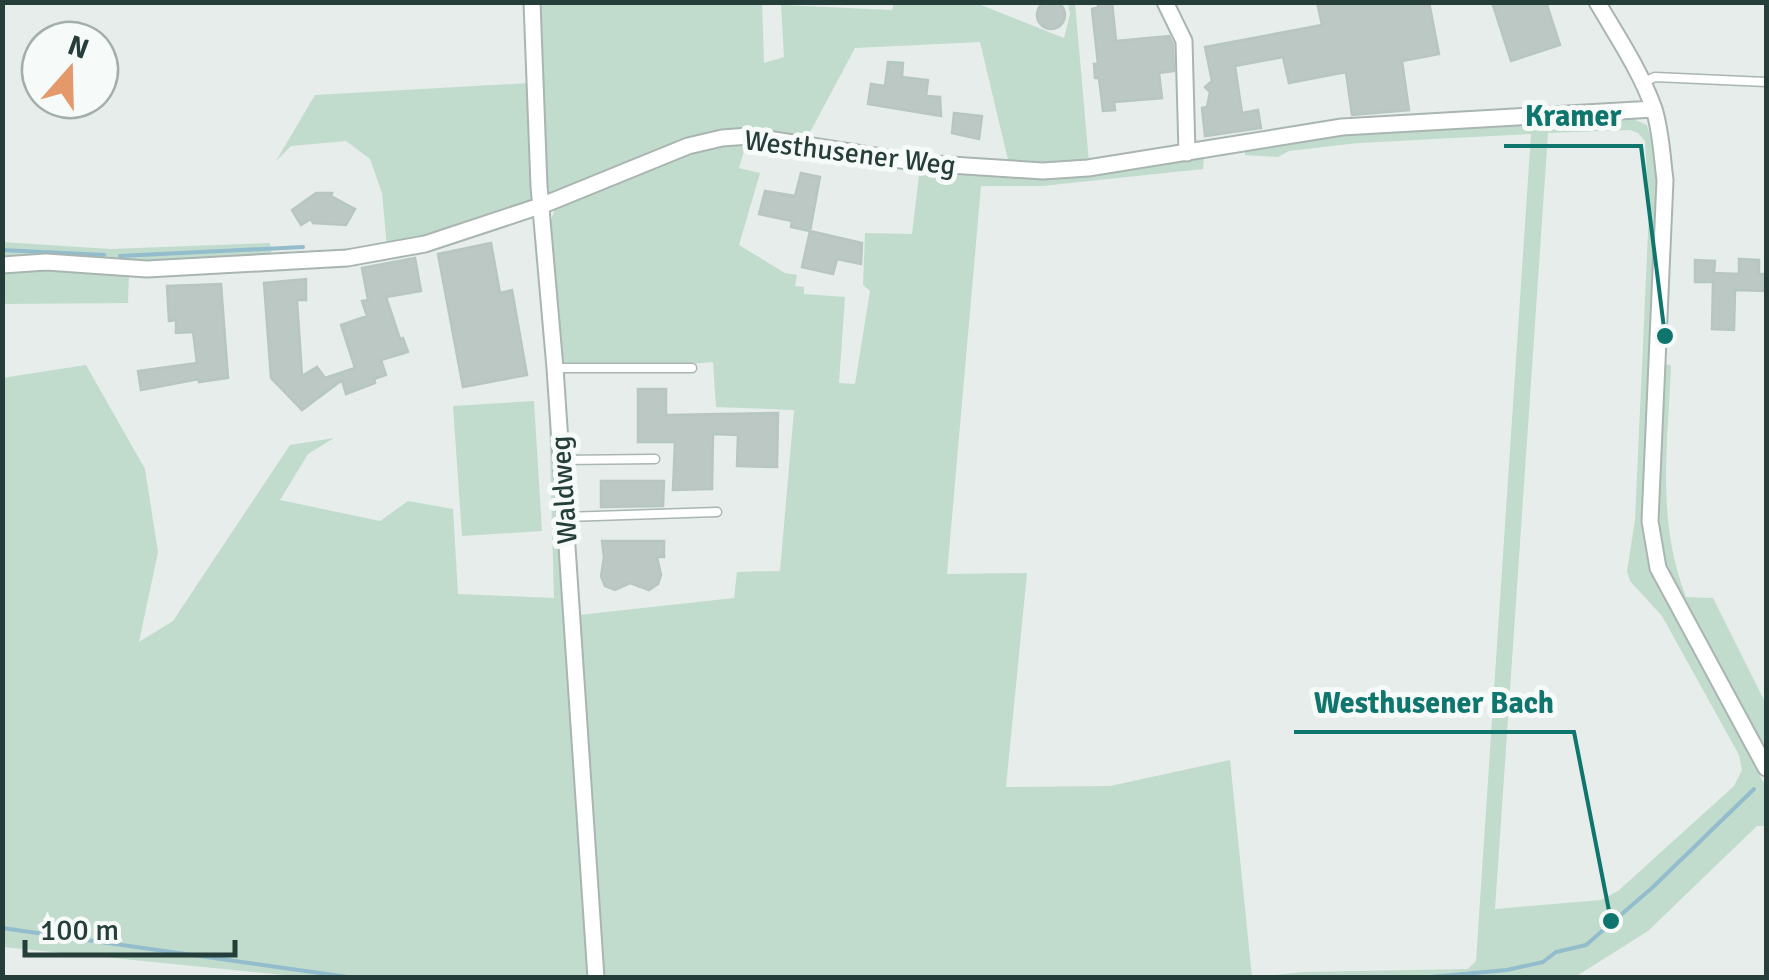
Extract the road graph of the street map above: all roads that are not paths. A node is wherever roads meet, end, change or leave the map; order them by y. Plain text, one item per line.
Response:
1 (532, 2) edge
2 (1165, 2) edge
3 (1597, 2) edge
4 (1766, 82) edge
5 (1642, 83) junction
6 (1654, 110) junction
7 (1187, 153) junction
8 (543, 205) junction
9 (2, 264) edge
10 (556, 368) junction
11 (692, 368) dead end
12 (655, 459) dead end
13 (561, 460) junction
14 (717, 512) dead end
15 (565, 517) junction
16 (1766, 768) edge
17 (596, 978) edge

1 - 8 street, Waldweg
2 - 7 street
3 - 5 street
4 - 5 lane
5 - 6 street
6 - 7 street, Westhusener Weg
6 - 16 street
7 - 8 street, Westhusener Weg
8 - 9 street, Westhusener Weg
8 - 10 street, Waldweg
10 - 11 lane
10 - 13 street, Waldweg
12 - 13 lane
13 - 15 street, Waldweg
14 - 15 lane
15 - 17 street, Waldweg

